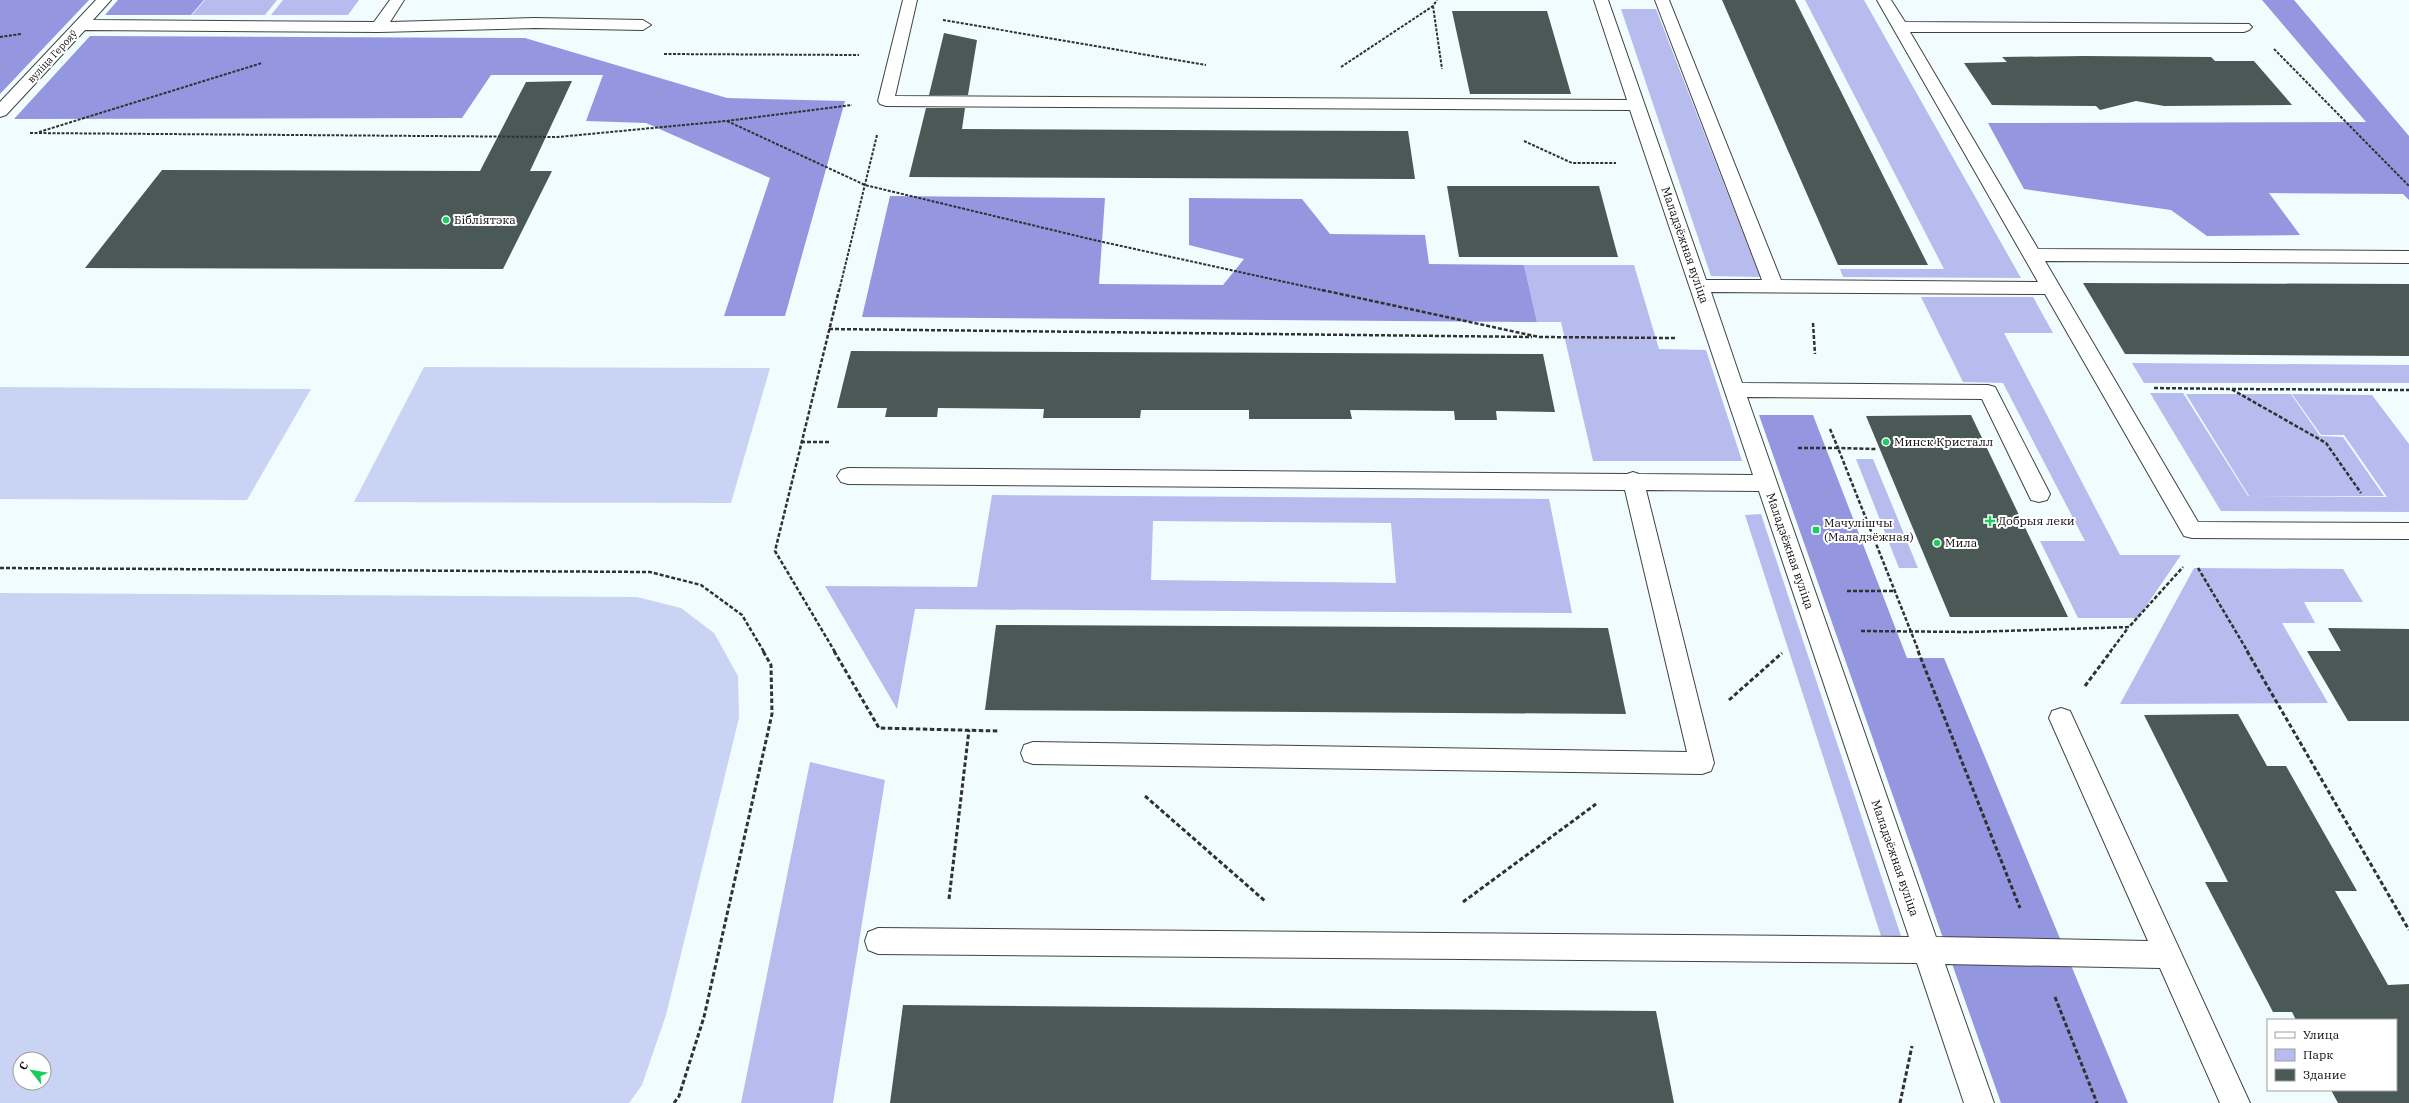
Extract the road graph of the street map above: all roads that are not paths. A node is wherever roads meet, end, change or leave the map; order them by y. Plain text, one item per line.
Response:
1 (104, 0) edge
2 (397, 0) edge
3 (910, 0) edge
4 (1601, 0) edge
5 (1662, 0) edge
6 (1884, 0) edge
7 (81, 25) junction
8 (643, 25) dead end
9 (379, 26) junction
10 (1899, 26) junction
11 (2244, 27) road end
12 (1638, 105) junction
13 (0, 112) edge
14 (2032, 255) junction
15 (2409, 257) edge
16 (1700, 286) junction
17 (1774, 286) junction
18 (2051, 288) junction
19 (1735, 390) junction
20 (848, 476) dead end
21 (1633, 480) junction
22 (1767, 483) junction
23 (2039, 494) dead end
24 (2409, 532) edge
25 (2061, 718) road end
26 (1033, 753) dead end
27 (878, 941) dead end
28 (1927, 950) junction
29 (2168, 955) junction
30 (1979, 1103) edge
31 (2235, 1103) edge

1 - 7 street, вуліца Герояў
2 - 9 street
3 - 12 street
4 - 12 street, Маладзёжная вуліца
5 - 17 street
6 - 10 street
7 - 9 street
7 - 13 street, вуліца Герояў
8 - 9 street
10 - 11 street
10 - 14 street
12 - 16 street, Маладзёжная вуліца
14 - 15 street
14 - 18 street
16 - 17 street
16 - 19 street, Маладзёжная вуліца
17 - 18 street
18 - 24 street
19 - 22 street, Маладзёжная вуліца
19 - 23 street
20 - 21 street
21 - 22 street
21 - 26 street
22 - 28 street, Маладзёжная вуліца
25 - 29 street
27 - 28 street
28 - 29 street
28 - 30 street, Маладзёжная вуліца
29 - 31 street

